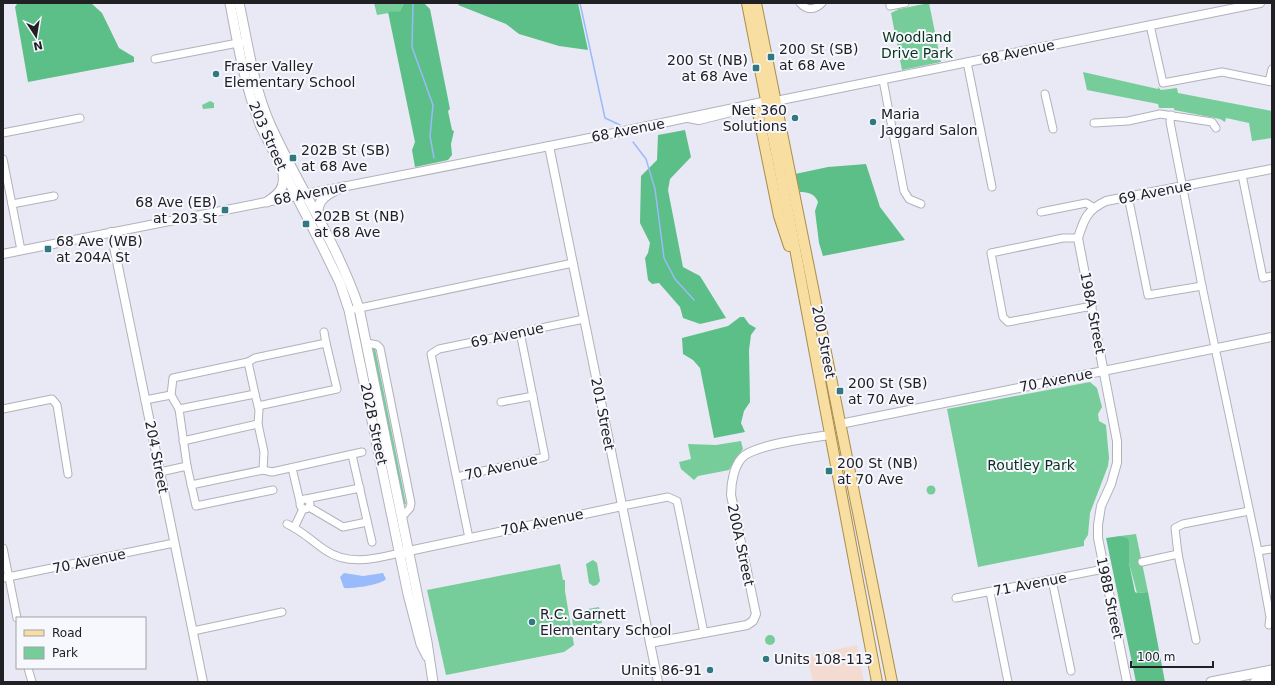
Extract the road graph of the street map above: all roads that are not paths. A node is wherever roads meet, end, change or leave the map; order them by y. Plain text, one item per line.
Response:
1 (230, 3) edge
2 (239, 3) edge
3 (746, 3) edge
4 (756, 3) edge
5 (800, 3) edge
6 (822, 3) edge
7 (890, 3) edge
8 (905, 3) edge
9 (1260, 3) edge
10 (1150, 25) junction
11 (237, 42) junction
12 (247, 42) junction
13 (155, 59) dead end
14 (967, 62) junction
15 (1272, 69) edge
16 (883, 80) junction
17 (1271, 81) edge
18 (1045, 94) dead end
19 (772, 101) junction
20 (752, 108) joint
21 (1171, 116) junction
22 (80, 118) dead end
23 (687, 118) junction
24 (1094, 123) dead end
25 (1216, 128) dead end
26 (1053, 129) dead end
27 (3, 133) edge
28 (549, 146) junction
29 (3, 159) edge
30 (1272, 169) edge
31 (283, 171) junction
32 (1242, 175) junction
33 (343, 187) junction
34 (992, 187) dead end
35 (1183, 187) junction
36 (306, 194) junction
37 (54, 196) dead end
38 (297, 196) junction
39 (1128, 196) junction
40 (267, 202) junction
41 (12, 204) junction
42 (921, 204) dead end
43 (1093, 207) junction
44 (1041, 212) dead end
45 (322, 224) junction
46 (111, 232) junction
47 (1078, 238) junction
48 (21, 250) junction
49 (3, 254) edge
50 (573, 263) junction
51 (799, 276) junction
52 (1272, 276) edge
53 (1202, 286) junction
54 (1092, 306) junction
55 (359, 308) junction
56 (349, 310) junction
57 (584, 319) junction
58 (324, 332) dead end
59 (520, 332) junction
60 (1272, 337) edge
61 (326, 344) junction
62 (1215, 349) junction
63 (248, 362) junction
64 (1104, 371) junction
65 (255, 394) junction
66 (171, 395) junction
67 (533, 396) junction
68 (145, 400) junction
69 (501, 402) dead end
70 (824, 405) junction
71 (258, 406) junction
72 (3, 409) edge
73 (179, 409) junction
74 (258, 424) junction
75 (840, 424) junction
76 (829, 435) junction
77 (183, 440) junction
78 (362, 452) dead end
79 (352, 455) junction
80 (187, 466) junction
81 (292, 468) junction
82 (262, 470) junction
83 (160, 472) junction
84 (68, 474) dead end
85 (457, 477) junction
86 (191, 485) junction
87 (360, 488) junction
88 (273, 490) dead end
89 (304, 504) junction
90 (622, 506) junction
91 (1249, 511) junction
92 (367, 522) junction
93 (287, 524) dead end
94 (294, 528) junction
95 (469, 538) junction
96 (1098, 538) joint
97 (372, 542) dead end
98 (174, 543) junction
99 (3, 548) edge
100 (1272, 549) edge
101 (1258, 551) junction
102 (404, 552) junction
103 (1178, 554) junction
104 (1142, 562) dead end
105 (1104, 570) junction
106 (6, 578) edge
107 (1052, 580) junction
108 (990, 592) junction
109 (956, 598) dead end
110 (282, 612) dead end
111 (17, 617) edge
112 (1271, 624) edge
113 (193, 632) junction
114 (704, 633) junction
115 (1196, 640) dead end
116 (650, 643) junction
117 (28, 669) edge
118 (1272, 670) edge
119 (1071, 671) dead end
120 (1272, 678) edge
121 (32, 682) edge
122 (203, 682) edge
123 (433, 682) edge
124 (658, 682) edge
125 (877, 682) edge
126 (892, 682) edge
127 (1008, 682) edge
128 (1128, 682) edge
129 (1211, 682) edge
130 (1255, 682) edge

1 - 11 main road, 203 Street
2 - 12 main road, 203 Street
3 - 19 main road, 200 Street
4 - 19 main road, 200 Street
5 - 6 street
7 - 8 street
9 - 10 street, 68 Avenue
10 - 14 street, 68 Avenue
10 - 17 street
11 - 12 street
11 - 13 street
11 - 31 main road, 203 Street
12 - 36 main road, 203 Street
14 - 16 street, 68 Avenue
14 - 34 street
15 - 17 street
16 - 19 street, 68 Avenue
16 - 42 street
18 - 26 street
19 - 23 street, 68 Avenue
19 - 51 main road, 200 Street
19 - 75 main road, 200 Street
20 - 23 street, 68 Avenue
20 - 51 main road
21 - 24 street
21 - 25 street
21 - 35 street
22 - 27 street
23 - 28 street, 68 Avenue
28 - 33 street, 68 Avenue
28 - 50 street, 201 Street
29 - 41 street
30 - 32 street, 69 Avenue
31 - 38 main road, 203 Street
31 - 40 main road
32 - 35 street, 69 Avenue
32 - 52 street
33 - 36 street, 68 Avenue
33 - 45 main road
35 - 39 street, 69 Avenue
35 - 53 street
36 - 38 street, 68 Avenue
36 - 45 main road, 202B Street
37 - 41 street
38 - 40 street, 68 Avenue
38 - 56 main road, 202B Street
39 - 43 street, 69 Avenue
39 - 53 street
40 - 46 street, 68 Avenue
41 - 48 street
43 - 44 street, 69 Avenue
43 - 47 street
45 - 55 main road, 202B Street
46 - 48 street, 68 Avenue
46 - 68 street, 204 Street
47 - 54 street, 198A Street
47 - 54 street
48 - 49 street, 68 Avenue
50 - 55 street
50 - 57 street, 201 Street
51 - 70 main road, 200 Street
53 - 62 street
54 - 64 street, 198A Street
55 - 56 street
55 - 102 main road, 202B Street
56 - 102 main road, 202B Street
57 - 59 street, 69 Avenue
57 - 90 street, 201 Street
58 - 61 street
59 - 67 street
59 - 85 street, 69 Avenue
60 - 62 street, 70 Avenue
61 - 63 street
61 - 71 street
62 - 64 street, 70 Avenue
62 - 91 street
63 - 65 street
63 - 66 street
64 - 75 street, 70 Avenue
64 - 96 street, 198A Street
65 - 71 street
65 - 73 street
66 - 68 street
66 - 73 street
67 - 69 street
67 - 85 street, 70 Avenue
68 - 83 street, 204 Street
70 - 75 main road
70 - 76 main road, 200 Street
71 - 74 street
72 - 84 street
73 - 77 street
74 - 77 street
74 - 82 street
75 - 126 main road, 200 Street
76 - 114 street, 200A Street
76 - 125 main road, 200 Street
77 - 80 street
78 - 79 street
79 - 81 street
79 - 87 street
80 - 83 street
80 - 86 street
81 - 82 street
81 - 89 street
82 - 86 street
83 - 98 street, 204 Street
85 - 95 street
86 - 88 street
87 - 89 street
87 - 92 street
89 - 92 street
89 - 94 street
90 - 95 street, 70A Avenue
90 - 114 street, 70A Avenue
90 - 116 street, 201 Street
91 - 101 street
91 - 103 street
92 - 97 street
93 - 94 street
94 - 102 street
95 - 102 street, 70A Avenue
96 - 105 street, 198B Street
98 - 106 street, 70 Avenue
98 - 113 street, 204 Street
99 - 106 street
100 - 101 street
101 - 112 street
102 - 123 main road, 202B Street
103 - 104 street
103 - 115 street
105 - 107 street, 71 Avenue
105 - 128 street, 198B Street
106 - 111 street
107 - 108 street, 71 Avenue
107 - 119 street
108 - 109 street, 71 Avenue
108 - 127 street
110 - 113 street
113 - 122 street, 204 Street
114 - 116 street
116 - 124 street, 201 Street
117 - 121 street
118 - 129 main road
120 - 130 main road

